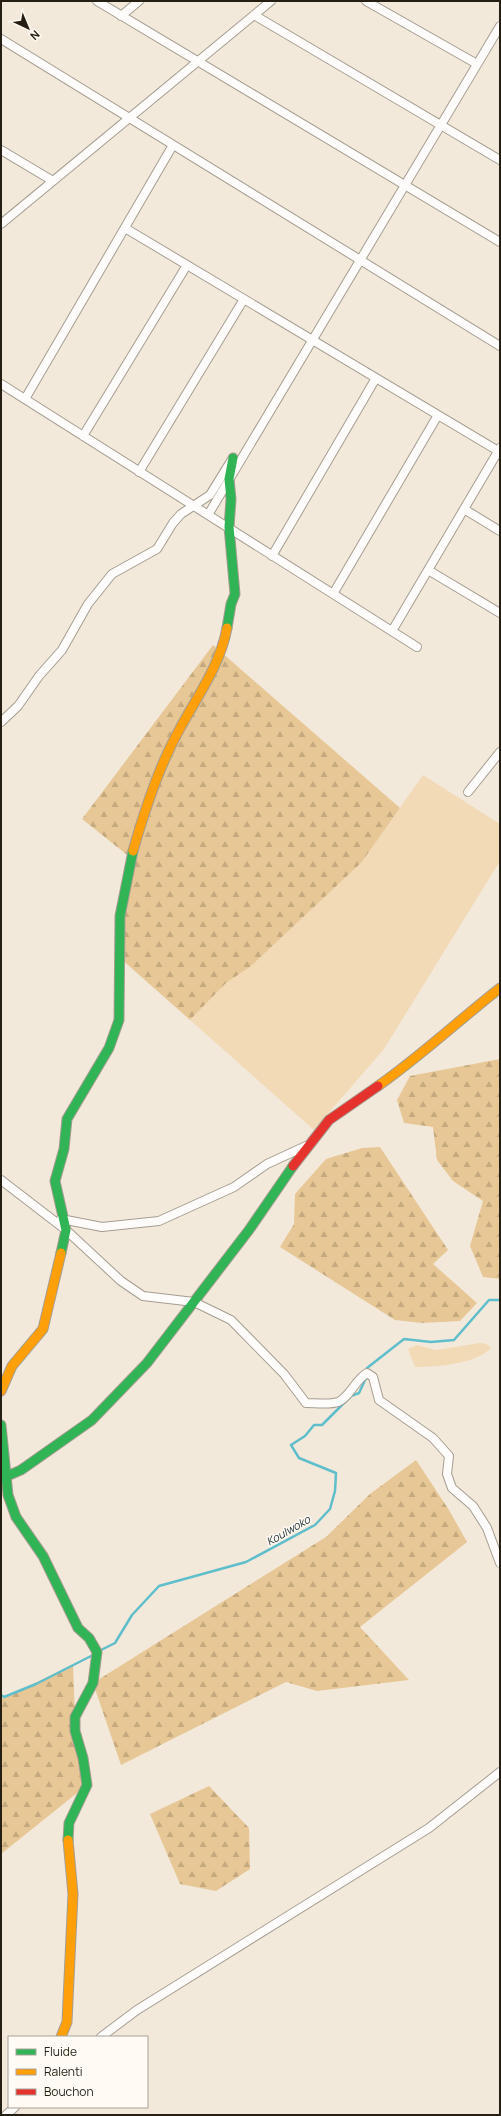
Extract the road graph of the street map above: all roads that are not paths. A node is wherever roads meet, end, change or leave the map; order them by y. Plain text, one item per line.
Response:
1 (96, 1) edge
2 (139, 1) edge
3 (271, 1) edge
4 (366, 1) edge
5 (254, 15) junction
6 (121, 16) junction
7 (500, 26) edge
8 (1, 39) edge
9 (198, 62) junction
10 (477, 64) junction
11 (130, 118) junction
12 (441, 125) junction
13 (173, 145) junction
14 (1, 150) edge
15 (500, 160) edge
16 (53, 181) junction
17 (405, 185) junction
18 (1, 224) edge
19 (125, 228) junction
20 (500, 242) edge
21 (360, 260) junction
22 (187, 265) junction
23 (244, 300) junction
24 (312, 340) junction
25 (500, 346) edge
26 (376, 378) junction
27 (1, 384) edge
28 (25, 399) junction
29 (438, 415) junction
30 (83, 436) junction
31 (247, 449) junction
32 (499, 450) edge
33 (233, 458) junction
34 (139, 472) junction
35 (229, 479) junction
36 (192, 505) junction
37 (464, 510) junction
38 (208, 515) junction
39 (229, 529) junction
40 (500, 532) edge
41 (272, 556) junction
42 (428, 570) junction
43 (333, 594) junction
44 (500, 613) edge
45 (392, 631) junction
46 (417, 647) dead end
47 (1, 722) edge
48 (500, 752) edge
49 (468, 792) dead end
50 (500, 988) edge
51 (307, 1146) junction
52 (1, 1180) edge
53 (50, 1218) junction
54 (64, 1220) junction
55 (66, 1230) junction
56 (194, 1302) junction
57 (1, 1391) edge
58 (1, 1425) edge
59 (3, 1476) edge
60 (500, 1563) edge
61 (500, 1772) edge
62 (61, 2036) edge
63 (102, 2036) edge
64 (14, 2108) edge
65 (6, 2115) edge

1 - 6 street
2 - 6 street
3 - 5 street
4 - 10 street
5 - 9 street
5 - 12 street
6 - 9 street
7 - 10 street
8 - 11 street
9 - 11 street
9 - 17 street
10 - 12 street
11 - 13 street
11 - 16 street
12 - 15 street
12 - 17 street
13 - 19 street
13 - 21 street
14 - 16 street
16 - 18 street
17 - 20 street
17 - 21 street
19 - 22 street
19 - 28 street
21 - 24 street
21 - 25 street
22 - 23 street
22 - 30 street
23 - 24 street
23 - 34 street
24 - 26 street
24 - 31 street
26 - 29 street
26 - 41 street
27 - 28 street
28 - 30 street
29 - 32 street
29 - 43 street
30 - 34 street
31 - 33 street
31 - 35 street
32 - 37 street
33 - 35 street
33 - 36 street
34 - 36 street
35 - 38 street
35 - 39 street
36 - 38 street
36 - 47 street
37 - 40 street
37 - 42 street
38 - 39 street
39 - 41 street
39 - 54 street
41 - 43 street
42 - 44 street
42 - 45 street
43 - 45 street
45 - 46 street
48 - 49 street
50 - 51 street
51 - 54 street
51 - 56 street
52 - 53 street
53 - 54 street
53 - 55 street
54 - 55 street
55 - 56 street
55 - 57 street
56 - 59 street
56 - 60 street
58 - 59 street
59 - 62 street
61 - 63 street
64 - 65 street

